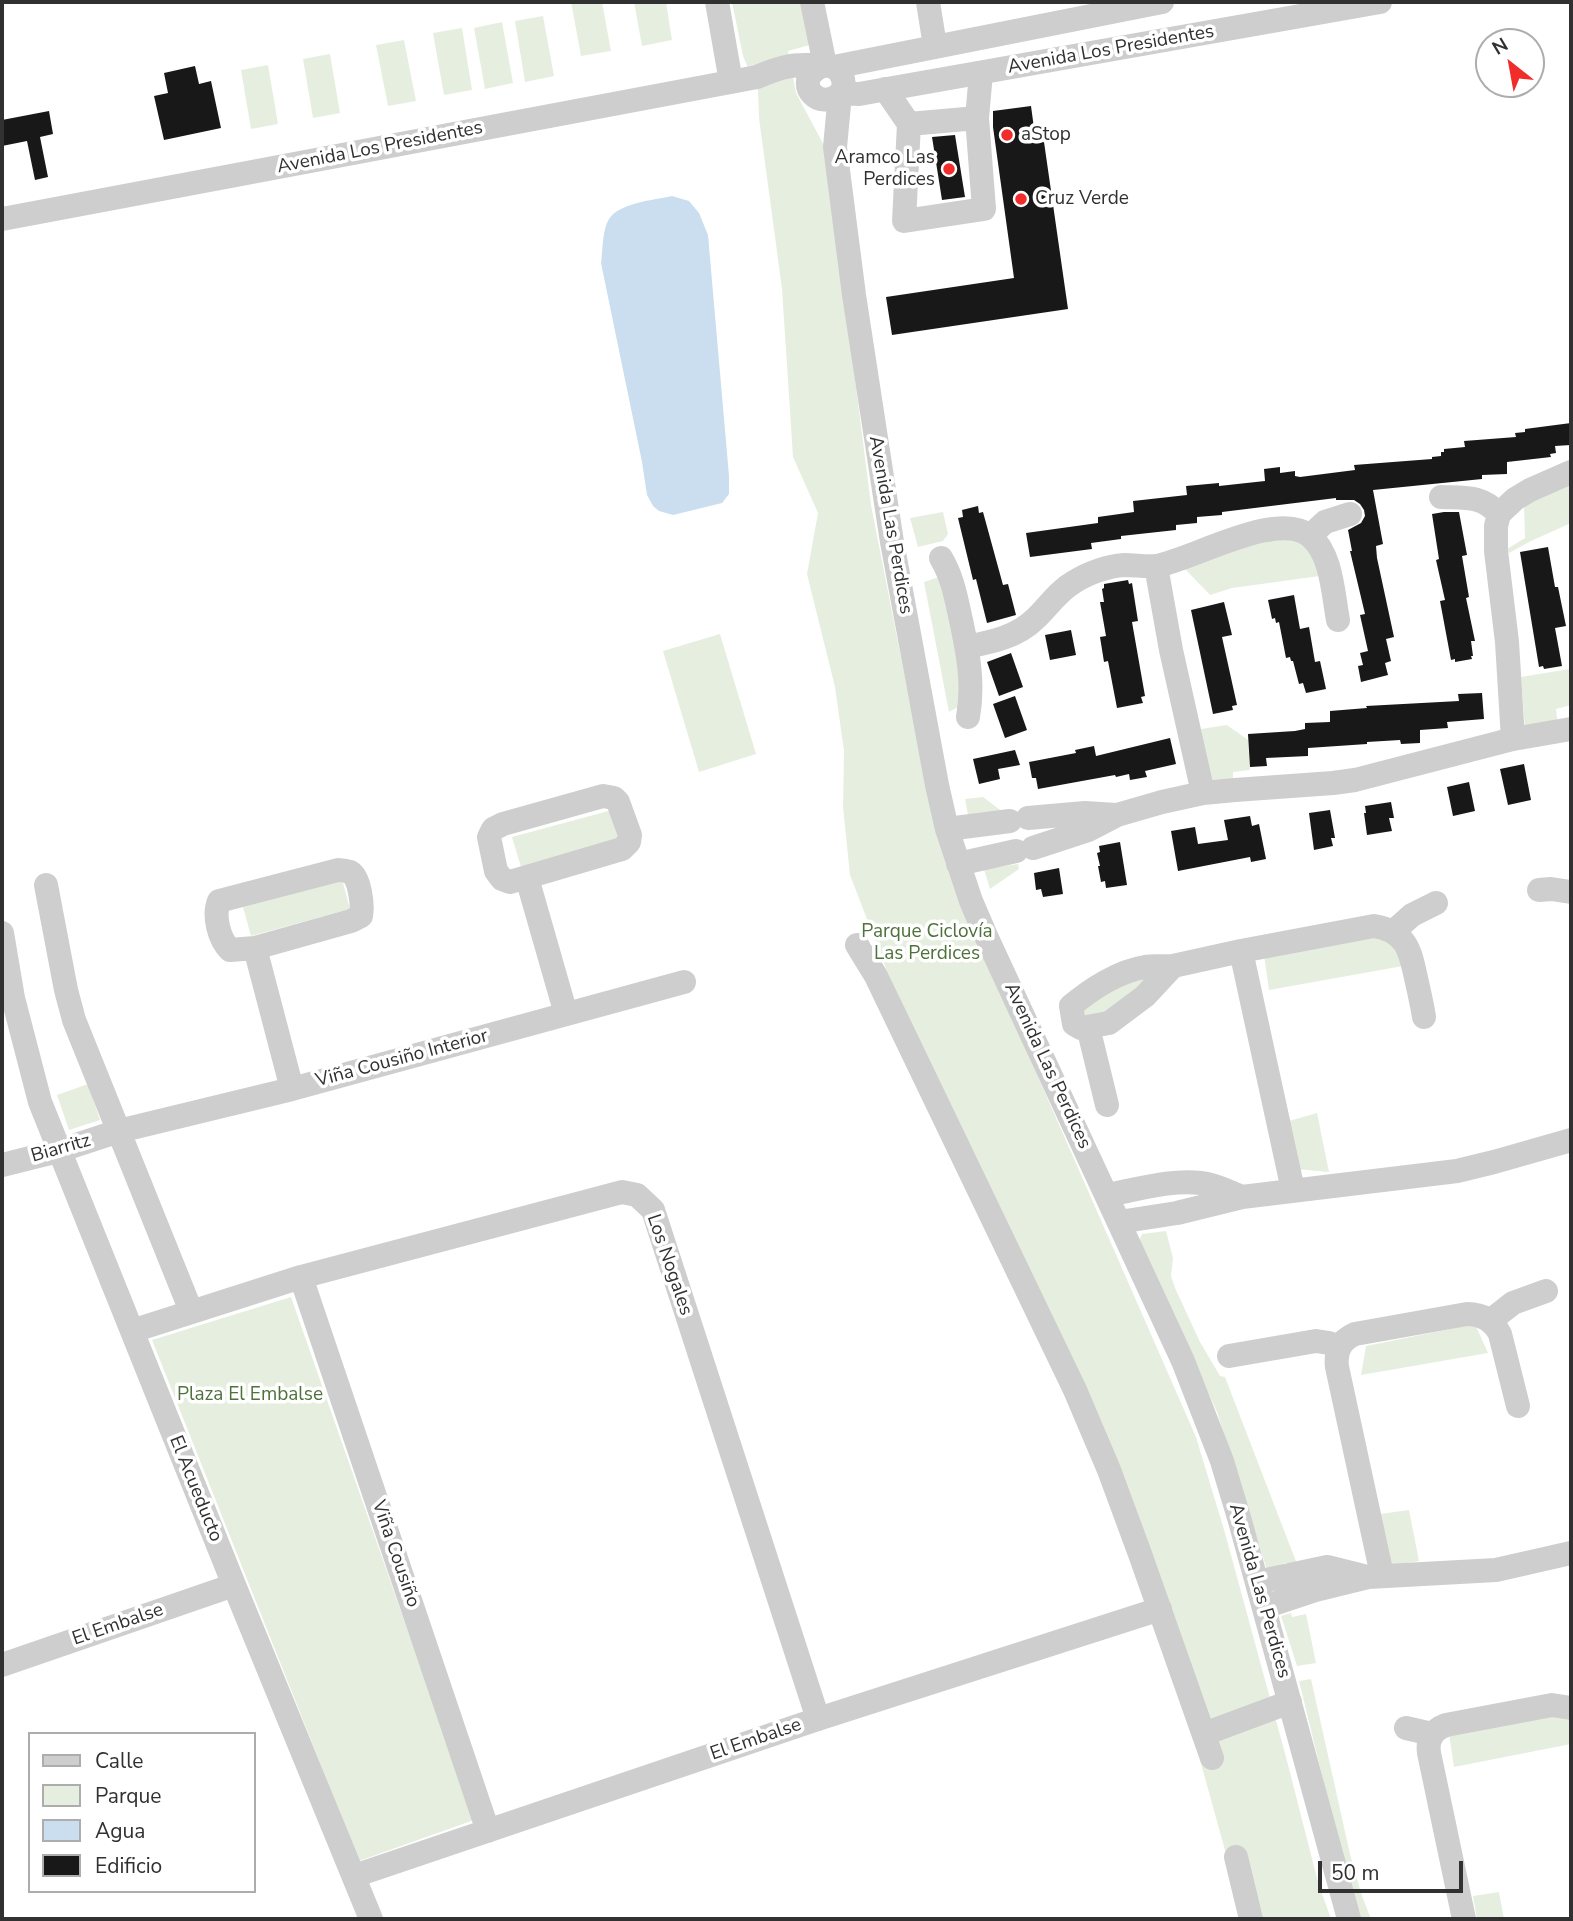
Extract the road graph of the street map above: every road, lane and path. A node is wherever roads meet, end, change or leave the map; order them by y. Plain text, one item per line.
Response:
1 (717, 2) edge
2 (812, 2) edge
3 (928, 2) edge
4 (1162, 2) edge
5 (1380, 2) edge
6 (935, 46) junction
7 (830, 66) junction
8 (981, 72) junction
9 (757, 77) junction
10 (730, 82) junction
11 (885, 89) junction
12 (827, 93) junction
13 (977, 118) junction
14 (909, 124) junction
15 (2, 219) edge
16 (1571, 472) edge
17 (1441, 497) dead end
18 (1350, 514) dead end
19 (1499, 514) junction
20 (1310, 536) junction
21 (941, 558) dead end
22 (1156, 566) junction
23 (1338, 621) dead end
24 (967, 647) junction
25 (968, 717) dead end
26 (1571, 729) edge
27 (1513, 738) junction
28 (1203, 793) junction
29 (1117, 815) junction
30 (947, 829) junction
31 (958, 864) junction
32 (527, 878) junction
33 (46, 886) dead end
34 (1539, 890) dead end
35 (1571, 892) edge
36 (1436, 903) dead end
37 (1393, 932) junction
38 (2, 933) edge
39 (857, 945) dead end
40 (254, 948) junction
41 (1241, 951) junction
42 (1173, 966) junction
43 (684, 982) dead end
44 (566, 1014) junction
45 (1424, 1017) dead end
46 (1088, 1027) junction
47 (292, 1089) junction
48 (1107, 1105) dead end
49 (120, 1131) junction
50 (1571, 1140) edge
51 (58, 1151) junction
52 (2, 1166) edge
53 (1293, 1190) junction
54 (1107, 1195) junction
55 (1242, 1197) junction
56 (1119, 1222) junction
57 (301, 1277) junction
58 (1546, 1291) dead end
59 (191, 1311) junction
60 (1490, 1321) junction
61 (132, 1331) junction
62 (1340, 1347) junction
63 (1229, 1356) dead end
64 (1518, 1406) dead end
65 (1571, 1553) edge
66 (1375, 1576) junction
67 (1257, 1582) junction
68 (234, 1586) junction
69 (1264, 1607) junction
70 (1160, 1609) junction
71 (2, 1665) edge
72 (1290, 1703) junction
73 (1571, 1708) edge
74 (818, 1719) junction
75 (1406, 1728) dead end
76 (1204, 1734) junction
77 (1432, 1734) junction
78 (1212, 1758) dead end
79 (488, 1830) junction
80 (1236, 1857) dead end
81 (354, 1875) junction
82 (371, 1919) edge
83 (1251, 1919) edge
84 (1349, 1919) edge
85 (1464, 1919) edge

1 - 10 street
2 - 7 street
3 - 6 street
4 - 6 street, Avenida Los Presidentes
5 - 8 street, Avenida Los Presidentes
6 - 7 street, Avenida Los Presidentes
7 - 9 street, Avenida Los Presidentes
7 - 12 street
8 - 11 street, Avenida Los Presidentes
8 - 13 street
9 - 10 street, Avenida Los Presidentes
9 - 12 street, Avenida Los Presidentes
10 - 15 street, Avenida Los Presidentes
11 - 12 street, Avenida Los Presidentes
11 - 14 street
12 - 30 street, Avenida Las Perdices
13 - 14 street
13 - 14 street
16 - 19 street
17 - 19 street
18 - 20 street
19 - 27 street
20 - 22 street
20 - 23 street
21 - 24 street
22 - 24 street
22 - 28 street
24 - 25 street
26 - 27 street
27 - 28 street
28 - 29 street
29 - 30 street
29 - 31 street
30 - 31 street, Avenida Las Perdices
31 - 54 street, Avenida Las Perdices
32 - 32 street
32 - 44 street
33 - 49 street
34 - 35 street
36 - 37 street
37 - 41 street
37 - 45 street
38 - 51 street, El Acueducto
39 - 70 street
40 - 40 street
40 - 47 street
41 - 42 street
41 - 53 street
42 - 46 street
42 - 46 street
43 - 44 street, Viña Cousiño Interior
44 - 47 street, Viña Cousiño Interior
46 - 48 street
47 - 49 street, Viña Cousiño Interior
49 - 51 street, Biarritz
49 - 59 street
50 - 53 street
51 - 52 street, Biarritz
51 - 61 street, El Acueducto
53 - 55 street
54 - 55 street
54 - 56 street, Avenida Las Perdices
55 - 56 street
56 - 67 street, Avenida Las Perdices
57 - 59 street, Los Nogales
57 - 74 street, Los Nogales
57 - 79 street, Viña Cousiño
58 - 60 street
59 - 61 street, Los Nogales
60 - 62 street
60 - 64 street
61 - 68 street, El Acueducto
62 - 63 street
62 - 66 street
65 - 66 street
66 - 67 street
66 - 69 street
67 - 69 street, Avenida Las Perdices
68 - 71 street, El Embalse
68 - 81 street, El Acueducto
69 - 72 street, Avenida Las Perdices
70 - 74 street, El Embalse
70 - 76 street
72 - 76 street
72 - 84 street, Avenida Las Perdices
73 - 77 street
74 - 79 street, El Embalse
75 - 77 street
76 - 78 street
77 - 85 street
79 - 81 street, El Embalse
80 - 83 street
81 - 82 street, El Acueducto

